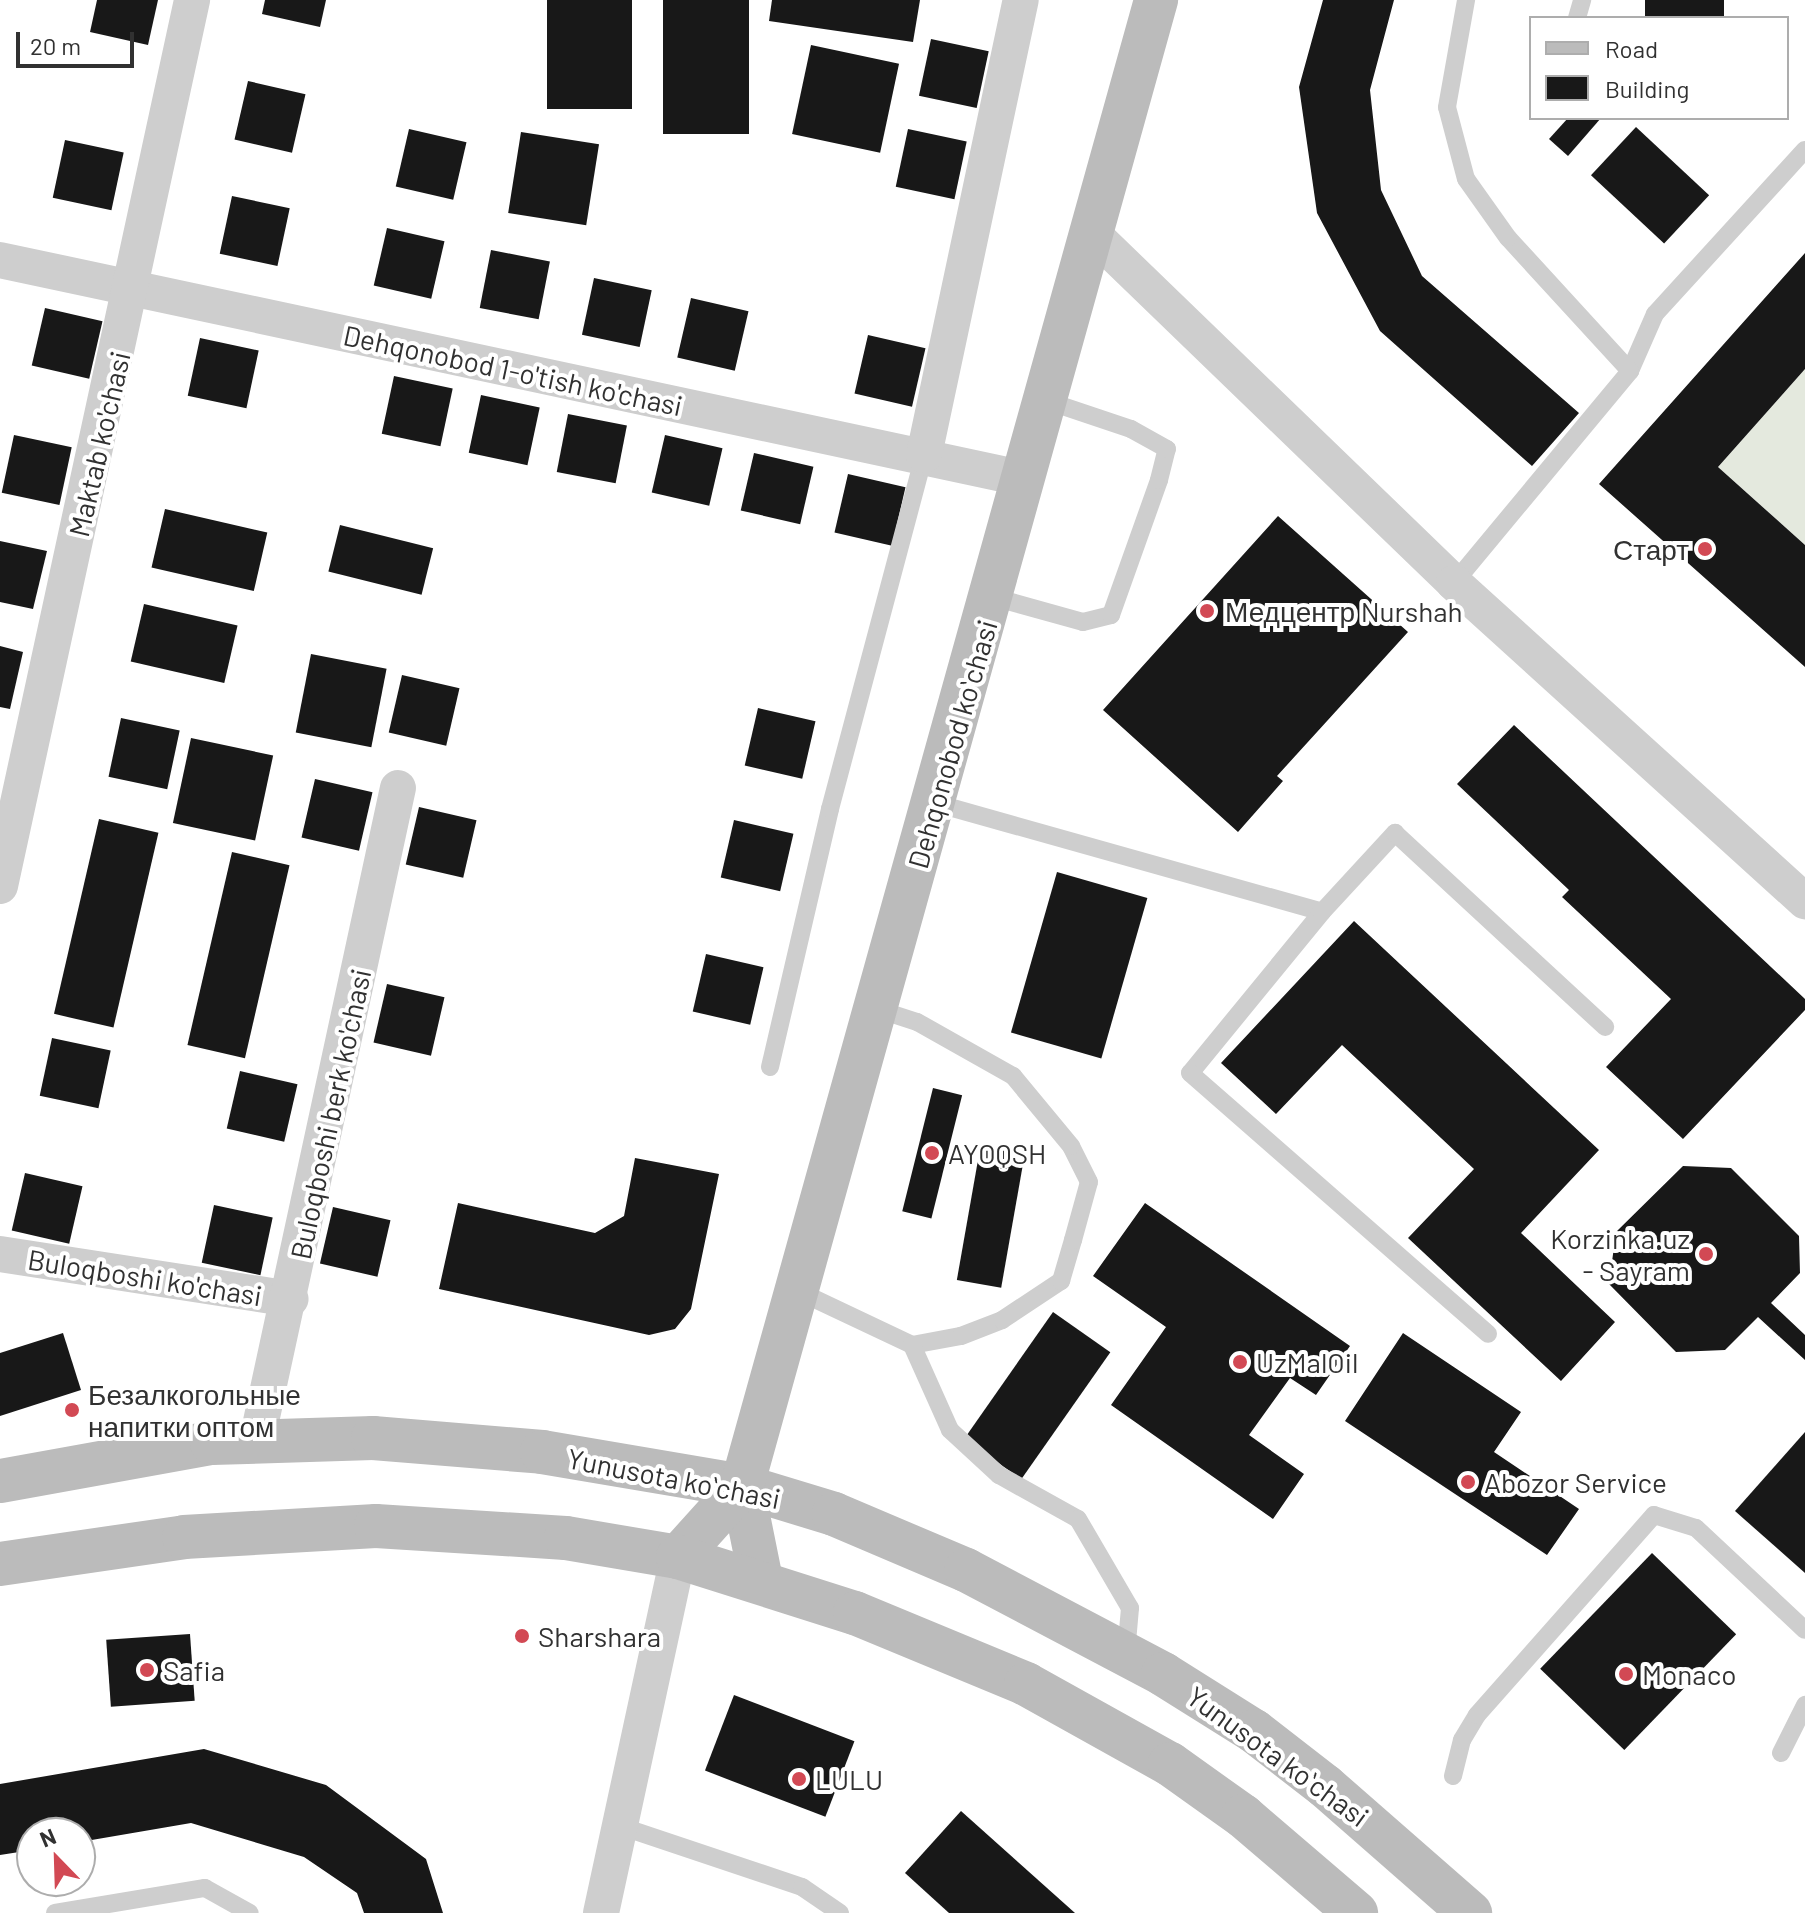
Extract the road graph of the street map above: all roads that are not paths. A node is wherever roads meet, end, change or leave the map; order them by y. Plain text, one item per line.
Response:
1 (192, 0) edge
2 (1021, 0) edge
3 (1156, 0) edge
4 (1466, 0) edge
5 (1805, 150) edge
6 (1095, 236) junction
7 (0, 260) edge
8 (134, 286) junction
9 (1630, 371) junction
10 (1048, 401) junction
11 (924, 455) junction
12 (1026, 479) junction
13 (1454, 583) junction
14 (993, 597) junction
15 (398, 788) dead end
16 (935, 803) junction
17 (0, 886) edge
18 (1805, 901) edge
19 (1322, 912) junction
20 (877, 1009) junction
21 (1605, 1027) dead end
22 (770, 1067) dead end
23 (0, 1254) edge
24 (798, 1291) junction
25 (291, 1299) junction
26 (1488, 1334) dead end
27 (912, 1345) junction
28 (257, 1440) junction
29 (0, 1481) edge
30 (742, 1486) junction
31 (678, 1557) junction
32 (0, 1564) edge
33 (761, 1580) junction
34 (1805, 1630) edge
35 (1126, 1654) junction
36 (1805, 1705) edge
37 (1781, 1753) dead end
38 (1453, 1776) dead end
39 (620, 1826) junction
40 (55, 1913) edge
41 (250, 1913) edge
42 (601, 1913) edge
43 (840, 1913) edge
44 (1356, 1913) edge
45 (1470, 1913) edge

1 - 8 street, Maktab ko'chasi
2 - 11 street
3 - 6 main road, Dehqonobod koʻchasi
4 - 9 lane
5 - 9 lane
6 - 10 main road, Dehqonobod koʻchasi
6 - 13 street
7 - 8 street, Dehqonobod 1-o'tish ko'chasi
8 - 11 street, Dehqonobod 1-o'tish ko'chasi
8 - 17 street, Maktab ko'chasi
9 - 13 lane
10 - 12 main road, Dehqonobod koʻchasi
10 - 14 lane
11 - 12 street, Dehqonobod 1-o'tish ko'chasi
11 - 22 lane
12 - 14 main road, Dehqonobod koʻchasi
13 - 18 street
14 - 16 main road, Dehqonobod koʻchasi
15 - 25 street, Buloqboshi berk ko'chasi
16 - 19 lane
16 - 20 main road, Dehqonobod koʻchasi
19 - 21 lane
19 - 26 lane
20 - 24 main road, Dehqonobod koʻchasi
20 - 27 lane
23 - 25 street, Buloqboshi ko'chasi
24 - 27 lane
24 - 30 main road, Dehqonobod koʻchasi
25 - 28 street, Buloqboshi berk ko'chasi
27 - 35 lane
28 - 29 main road, Yunusota koʻchasi
28 - 30 main road, Yunusota koʻchasi
30 - 31 main road
30 - 33 main road
30 - 35 main road, Yunusota koʻchasi
31 - 32 main road
31 - 33 main road
31 - 39 street
33 - 44 main road
34 - 38 lane
35 - 45 main road, Yunusota koʻchasi
36 - 37 lane
39 - 42 street
39 - 43 lane
40 - 41 lane

